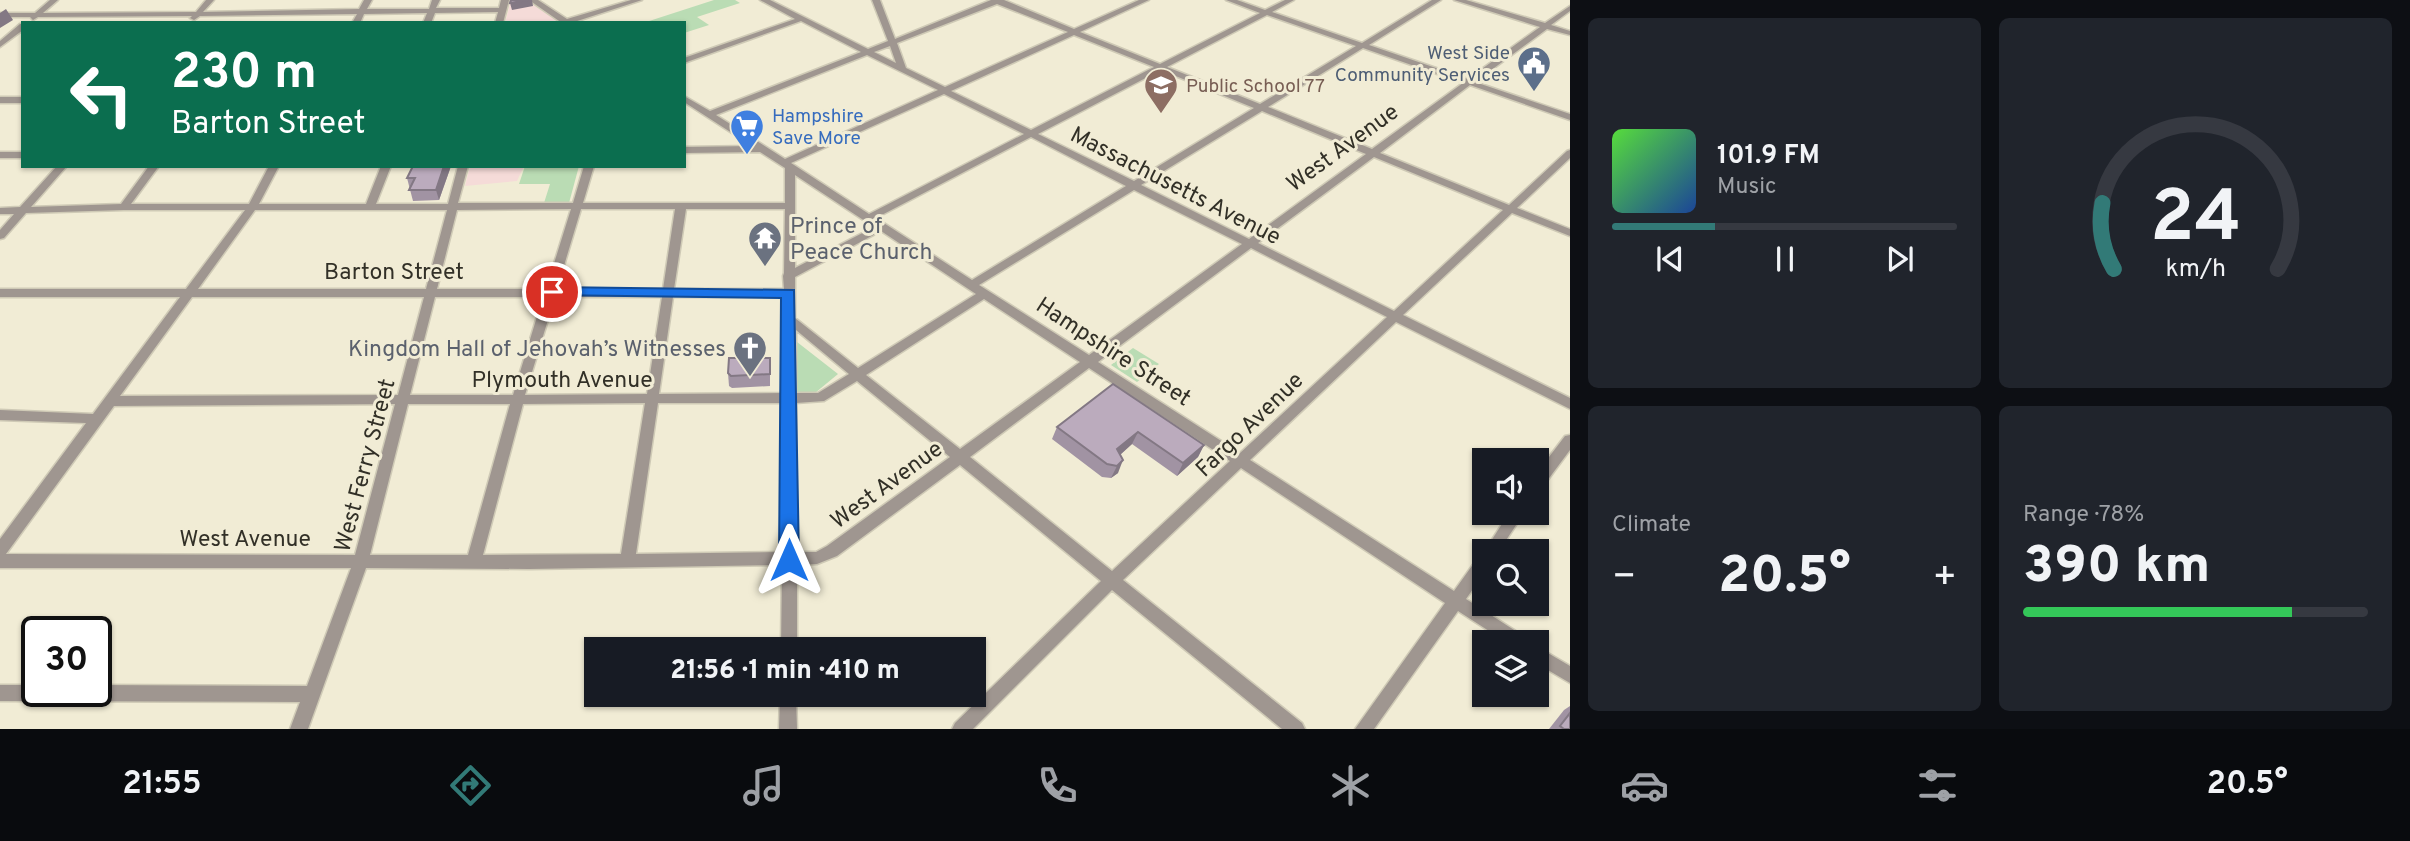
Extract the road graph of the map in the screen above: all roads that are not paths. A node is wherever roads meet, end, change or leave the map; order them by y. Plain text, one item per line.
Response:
1 (54, 0) edge
2 (210, 0) edge
3 (368, 0) edge
4 (436, 0) edge
5 (505, 0) edge
6 (556, 0) edge
7 (638, 0) edge
8 (876, 0) edge
9 (998, 0) edge
10 (1144, 0) edge
11 (1230, 0) edge
12 (1290, 0) edge
13 (1437, 0) edge
14 (1458, 0) edge
15 (773, 1) edge
16 (536, 2) edge
17 (1570, 8) edge
18 (297, 10) junction
19 (363, 10) junction
20 (432, 10) junction
21 (503, 10) junction
22 (1266, 12) junction
23 (0, 16) edge
24 (35, 16) junction
25 (801, 19) junction
26 (193, 20) edge
27 (29, 21) edge
28 (289, 21) edge
29 (357, 21) edge
30 (428, 21) edge
31 (500, 21) edge
32 (565, 21) edge
33 (570, 21) edge
34 (1546, 26) junction
35 (21, 27) edge
36 (1074, 32) junction
37 (1570, 33) edge
38 (892, 43) junction
39 (0, 45) edge
40 (1362, 46) junction
41 (868, 52) junction
42 (686, 60) edge
43 (1161, 67) junction
44 (903, 70) junction
45 (1469, 82) junction
46 (944, 90) junction
47 (686, 99) edge
48 (0, 100) edge
49 (21, 100) edge
50 (1261, 107) junction
51 (710, 114) junction
52 (1570, 117) edge
53 (1031, 134) junction
54 (763, 149) junction
55 (686, 150) edge
56 (1373, 153) junction
57 (1570, 153) edge
58 (0, 155) edge
59 (21, 155) edge
60 (787, 165) junction
61 (60, 168) edge
62 (153, 168) edge
63 (273, 168) edge
64 (385, 168) edge
65 (463, 168) edge
66 (588, 168) edge
67 (1134, 186) junction
68 (681, 206) junction
69 (788, 206) junction
70 (124, 207) junction
71 (251, 207) junction
72 (370, 207) junction
73 (453, 207) junction
74 (577, 207) junction
75 (1511, 209) junction
76 (23, 210) junction
77 (0, 211) edge
78 (868, 218) junction
79 (881, 227) junction
80 (1570, 233) edge
81 (0, 236) edge
82 (1248, 243) junction
83 (788, 276) junction
84 (971, 285) junction
85 (190, 292) junction
86 (431, 292) junction
87 (552, 292) junction
88 (0, 293) edge
89 (668, 293) junction
90 (788, 293) junction
91 (984, 294) junction
92 (1395, 315) junction
93 (789, 319) junction
94 (1090, 363) junction
95 (859, 375) junction
96 (518, 400) junction
97 (652, 400) junction
98 (789, 400) junction
99 (110, 401) junction
100 (402, 401) junction
101 (1570, 404) edge
102 (0, 415) edge
103 (96, 419) junction
104 (1570, 440) edge
105 (961, 458) junction
106 (1241, 462) junction
107 (1549, 468) edge
108 (0, 551) edge
109 (628, 560) junction
110 (789, 560) junction
111 (0, 561) edge
112 (361, 561) junction
113 (474, 562) junction
114 (1472, 579) edge
115 (1111, 581) junction
116 (1456, 602) junction
117 (1500, 630) edge
118 (789, 637) edge
119 (1549, 662) edge
120 (1570, 675) edge
121 (0, 693) edge
122 (313, 694) junction
123 (788, 707) edge
124 (299, 729) edge
125 (788, 729) edge
126 (961, 729) edge
127 (1296, 729) edge
128 (1364, 729) edge

1 - 24 street
2 - 26 street
3 - 19 street
4 - 20 street
5 - 21 street
6 - 16 street
7 - 33 street
8 - 38 street
9 - 36 street
9 - 38 street
10 - 36 street
11 - 22 street
12 - 22 street
13 - 40 street
14 - 34 street
15 - 25 street, Massachusetts Avenue
16 - 32 street
17 - 34 street, West Avenue
18 - 19 street
18 - 26 street
18 - 28 street
19 - 20 street
19 - 29 street
20 - 21 street
20 - 30 street
21 - 31 street
22 - 40 street
22 - 43 street
23 - 24 street
24 - 26 street
24 - 27 street
25 - 41 street, Massachusetts Avenue
25 - 42 street
34 - 37 street
34 - 45 street, West Avenue
35 - 39 street
36 - 43 street
36 - 46 street
38 - 41 street
38 - 44 street
40 - 45 street
40 - 50 street
41 - 44 street, Massachusetts Avenue
41 - 51 street
43 - 50 street
43 - 53 street
44 - 46 street, Massachusetts Avenue
45 - 52 street
45 - 56 street, West Avenue
46 - 53 street, Massachusetts Avenue
46 - 60 street
47 - 51 street, Hampshire Street
48 - 49 street
50 - 56 street
50 - 67 street
51 - 54 street, Hampshire Street
53 - 67 street, Massachusetts Avenue
53 - 78 street
54 - 55 street
54 - 60 street, Hampshire Street
56 - 75 street
56 - 82 street, West Avenue
57 - 75 street, Fargo Avenue
58 - 59 street
60 - 69 street
60 - 78 street, Hampshire Street
61 - 76 street
62 - 70 street
63 - 71 street
64 - 72 street
65 - 73 street, West Ferry Street
66 - 74 street
67 - 82 street, Massachusetts Avenue
67 - 84 street
68 - 69 street
68 - 74 street
68 - 89 street
69 - 83 street
70 - 71 street
70 - 76 street
71 - 72 street
71 - 85 street
72 - 73 street
73 - 74 street
73 - 86 street, West Ferry Street
74 - 87 street
75 - 80 street
75 - 92 street, Fargo Avenue
76 - 77 street
76 - 81 street
78 - 79 street, Hampshire Street
79 - 83 street
79 - 84 street, Hampshire Street
82 - 92 street, Massachusetts Avenue
82 - 94 street, West Avenue
83 - 90 street
84 - 91 street, Hampshire Street
85 - 86 street, Barton Street
85 - 88 street, Barton Street
85 - 99 street
86 - 87 street, Barton Street
86 - 100 street, West Ferry Street
87 - 89 street, Barton Street
87 - 96 street
89 - 90 street, Barton Street
89 - 97 street
90 - 93 street
91 - 94 street, Hampshire Street
91 - 95 street, Plymouth Avenue
92 - 101 street, Massachusetts Avenue
92 - 106 street, Fargo Avenue
93 - 95 street
93 - 98 street
94 - 105 street, West Avenue
94 - 106 street, Hampshire Street
95 - 98 street, Plymouth Avenue
95 - 105 street
96 - 97 street, Plymouth Avenue
96 - 100 street, Plymouth Avenue
96 - 113 street
97 - 98 street, Plymouth Avenue
97 - 109 street
98 - 110 street
99 - 100 street, Plymouth Avenue
99 - 103 street
100 - 112 street, West Ferry Street
102 - 103 street
103 - 108 street
104 - 107 street
105 - 110 street, West Avenue
105 - 115 street
106 - 115 street, Fargo Avenue
106 - 116 street, Hampshire Street
109 - 110 street, West Avenue
109 - 113 street, West Avenue
110 - 118 street
111 - 112 street, West Avenue
112 - 113 street, West Avenue
112 - 122 street, West Ferry Street
114 - 116 street
115 - 126 street, Fargo Avenue
115 - 127 street
116 - 117 street, Hampshire Street
116 - 128 street
119 - 120 street
121 - 122 street
122 - 124 street, West Ferry Street
123 - 125 street

